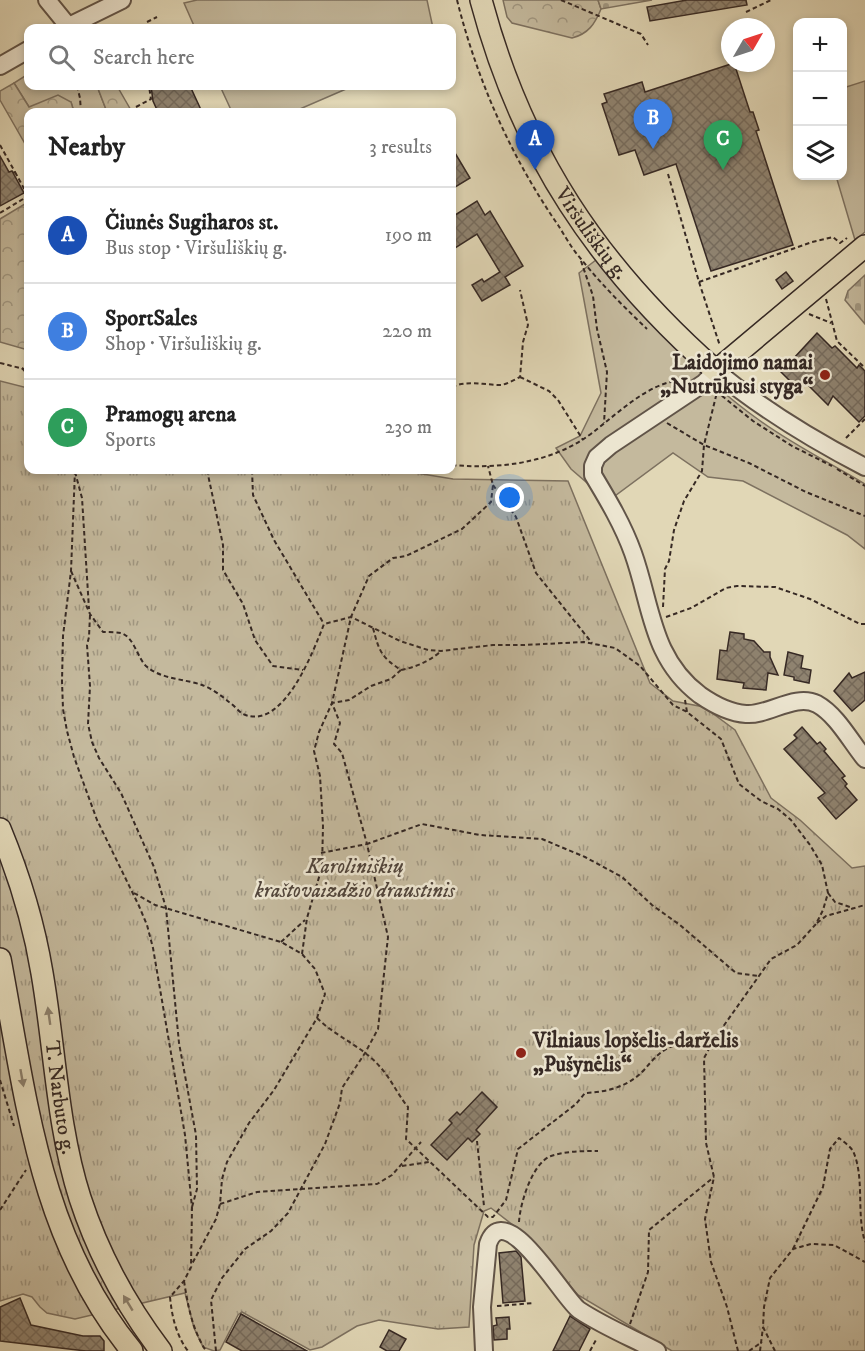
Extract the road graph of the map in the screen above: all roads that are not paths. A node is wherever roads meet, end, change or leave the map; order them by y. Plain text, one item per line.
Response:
1 (47, 0) edge
2 (122, 0) edge
3 (481, 0) edge
4 (65, 24) edge
5 (75, 24) edge
6 (24, 52) edge
7 (0, 66) edge
8 (857, 242) edge
9 (712, 381) junction
10 (865, 467) edge
11 (865, 759) edge
12 (0, 829) edge
13 (0, 959) edge
14 (132, 1351) edge
15 (161, 1351) edge
16 (484, 1351) edge
17 (657, 1351) edge

1 - 4 street
2 - 5 street
3 - 9 main road, Viršuliškių g.
6 - 7 street
8 - 9 main road
9 - 10 street
9 - 11 street
15 -> 12 main road, T. Narbuto g.
13 -> 14 main road, T. Narbuto g.
16 - 17 street

